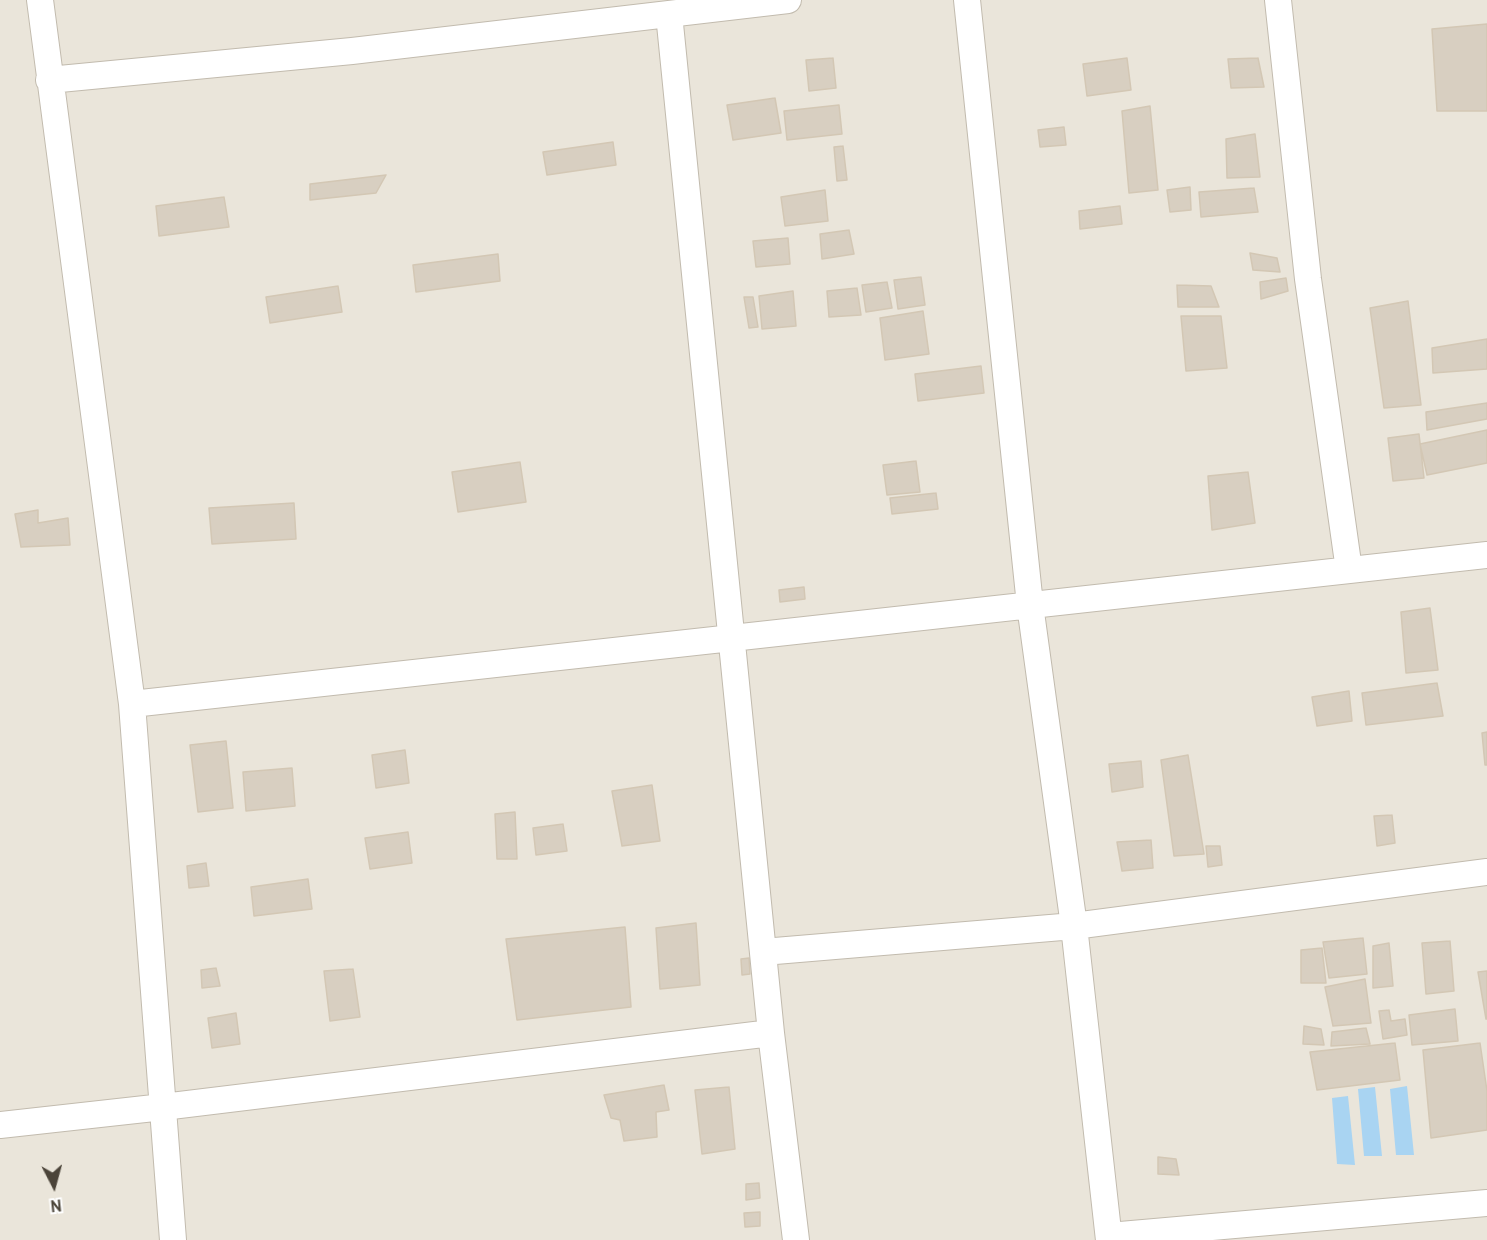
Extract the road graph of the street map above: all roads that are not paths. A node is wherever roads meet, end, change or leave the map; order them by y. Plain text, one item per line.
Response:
1 (40, 0) edge
2 (788, 0) edge
3 (967, 0) edge
4 (1278, 0) edge
5 (623, 10) edge
6 (669, 14) junction
7 (49, 80) junction
8 (1487, 555) edge
9 (1349, 570) junction
10 (1030, 605) junction
11 (731, 638) junction
12 (132, 704) junction
13 (1487, 872) edge
14 (1074, 926) junction
15 (763, 952) junction
16 (771, 1033) junction
17 (163, 1107) junction
18 (0, 1125) edge
19 (1487, 1203) edge
20 (1109, 1238) edge
21 (173, 1240) edge
22 (796, 1240) edge

1 - 7 street
2 - 6 street
3 - 10 street
4 - 9 street
5 - 6 street
5 - 7 street
6 - 11 street
7 - 12 street
8 - 9 street
9 - 10 street
10 - 11 street
10 - 14 street
11 - 12 street
11 - 15 street
12 - 17 street
13 - 14 street
14 - 15 street
14 - 20 street
15 - 16 street
16 - 17 street
16 - 22 street
17 - 18 street
17 - 21 street
19 - 20 street

